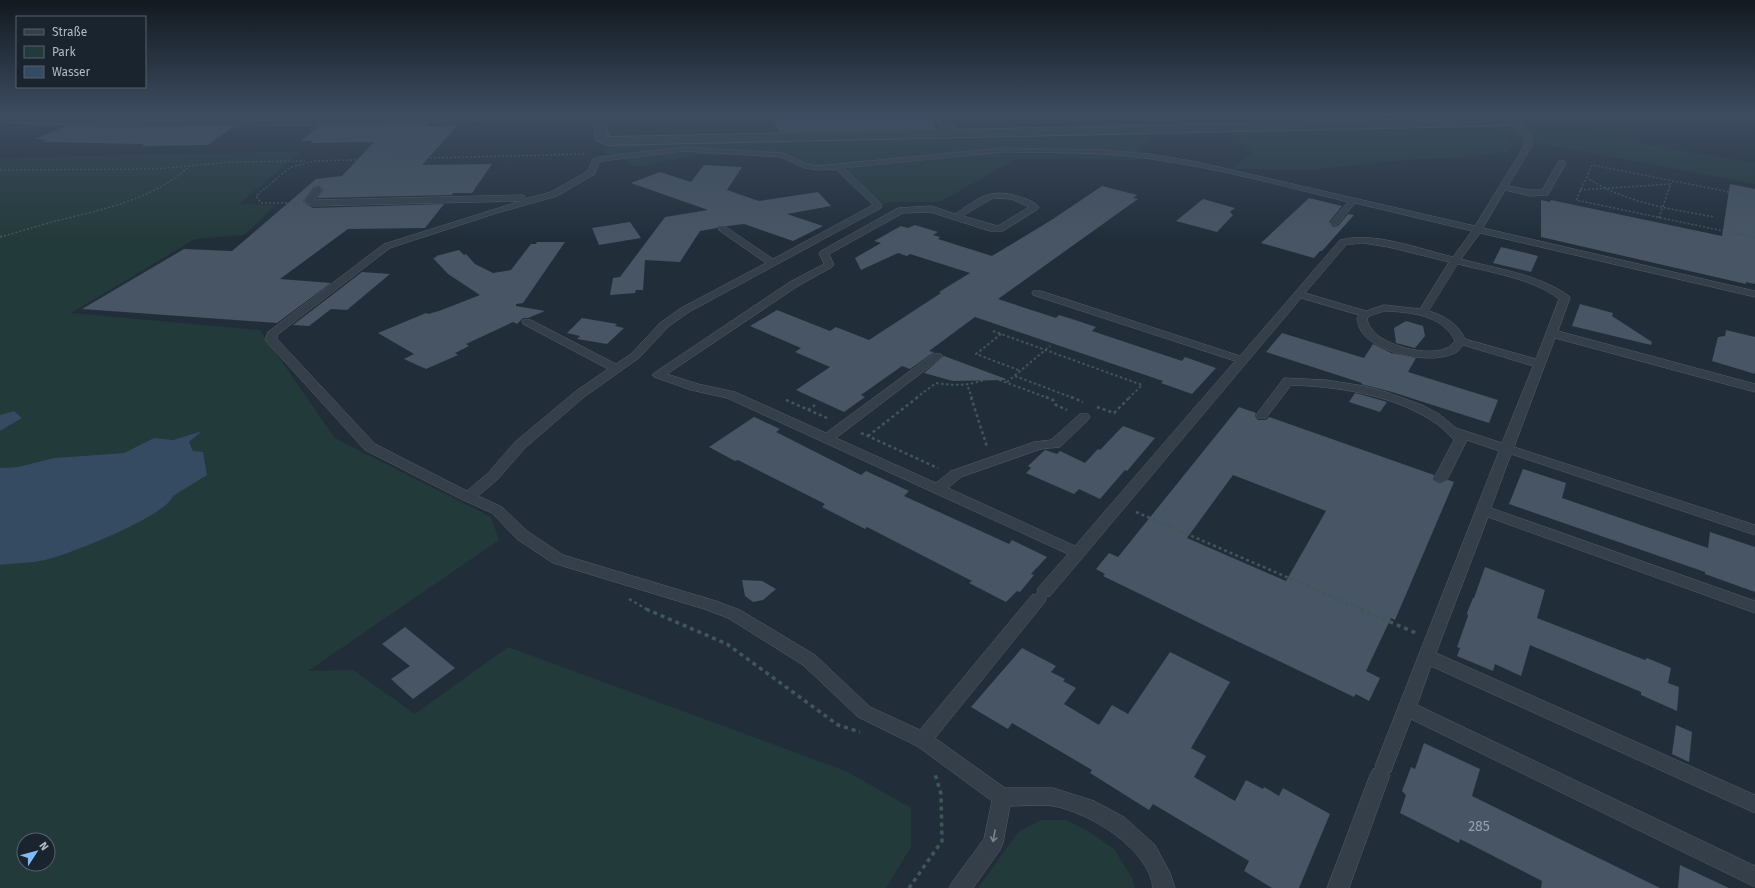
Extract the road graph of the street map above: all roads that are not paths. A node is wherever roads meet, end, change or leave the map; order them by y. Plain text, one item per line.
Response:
1 (639, 156) edge
2 (787, 156) edge
3 (940, 156) edge
4 (1147, 156) edge
5 (1522, 156) edge
6 (1562, 163) dead end
7 (839, 167) junction
8 (1502, 188) junction
9 (318, 190) dead end
10 (534, 199) junction
11 (1353, 201) junction
12 (956, 217) junction
13 (1334, 223) dead end
14 (723, 228) dead end
15 (1477, 230) junction
16 (1455, 261) junction
17 (773, 263) junction
18 (1037, 293) dead end
19 (1299, 294) junction
20 (1755, 294) edge
21 (1423, 313) junction
22 (1366, 314) junction
23 (527, 322) dead end
24 (1551, 333) junction
25 (1461, 341) junction
26 (937, 356) dead end
27 (1242, 360) junction
28 (1539, 364) junction
29 (617, 369) junction
30 (1755, 388) edge
31 (1262, 415) dead end
32 (1084, 417) dead end
33 (1450, 430) junction
34 (827, 439) junction
35 (1506, 448) junction
36 (1441, 478) dead end
37 (938, 489) junction
38 (468, 497) junction
39 (1483, 510) junction
40 (1755, 530) edge
41 (1078, 553) junction
42 (1755, 608) edge
43 (1429, 648) junction
44 (1406, 708) junction
45 (923, 740) junction
46 (1002, 797) junction
47 (1755, 804) edge
48 (1755, 877) edge
49 (960, 888) edge
50 (1164, 888) edge
51 (1338, 888) edge

1 - 10 lane
2 - 7 lane
3 - 7 lane
4 - 11 lane
5 - 8 lane
6 - 8 lane
7 - 17 lane
8 - 15 lane
9 - 10 lane
10 - 38 lane
11 - 13 lane
11 - 15 lane
12 - 12 lane
12 - 34 lane
14 - 17 lane
15 - 16 lane
15 - 20 lane
16 - 19 lane
16 - 21 lane
16 - 24 lane
17 - 29 lane
18 - 27 lane
19 - 22 lane
19 - 27 lane
21 - 22 lane
21 - 25 lane
22 - 25 lane
23 - 29 lane
24 - 28 lane
24 - 30 lane
25 - 28 lane
26 - 34 lane
27 - 41 lane
28 - 35 lane
29 - 38 lane
31 - 33 lane
32 - 37 lane
33 - 35 lane
33 - 36 lane
34 - 37 lane
35 - 39 lane
35 - 40 lane
37 - 41 lane
38 - 45 lane
39 - 42 lane
39 - 43 lane
41 - 45 lane
43 - 44 lane
43 - 47 lane
44 - 48 lane
44 - 51 lane
45 - 46 lane
46 -> 49 lane
46 - 50 lane

